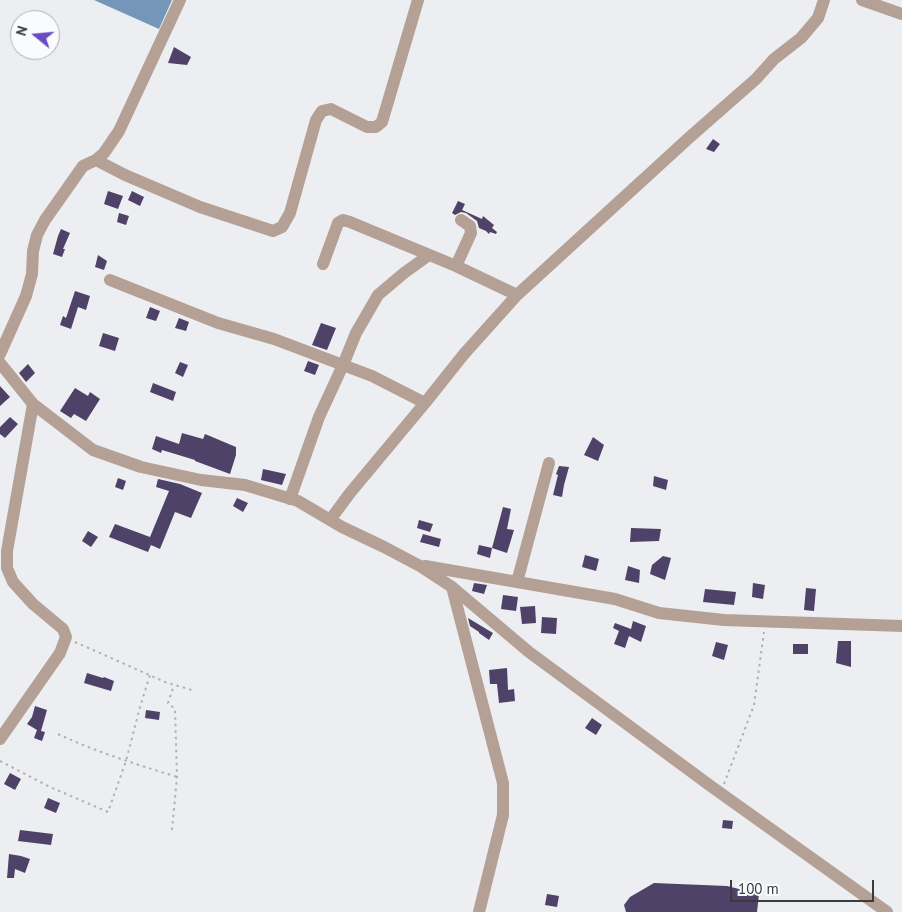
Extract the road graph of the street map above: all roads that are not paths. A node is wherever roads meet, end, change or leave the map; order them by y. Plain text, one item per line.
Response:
1 (180, 0) edge
2 (418, 0) edge
3 (824, 0) edge
4 (862, 0) edge
5 (902, 14) edge
6 (96, 160) junction
7 (461, 220) dead end
8 (429, 255) junction
9 (323, 264) dead end
10 (456, 266) junction
11 (110, 280) dead end
12 (517, 296) junction
13 (0, 354) edge
14 (0, 363) edge
15 (344, 365) junction
16 (425, 403) junction
17 (34, 404) junction
18 (549, 463) dead end
19 (290, 498) junction
20 (330, 520) junction
21 (420, 566) junction
22 (517, 582) junction
23 (452, 587) junction
24 (902, 626) edge
25 (0, 739) edge
26 (479, 912) edge
27 (887, 912) edge

1 - 6 street
2 - 6 street
3 - 12 street
4 - 5 street
6 - 13 street
7 - 10 street
8 - 9 street
8 - 10 street
8 - 15 street
10 - 12 street
11 - 15 street
12 - 16 street
14 - 17 street
15 - 16 street
15 - 19 street
16 - 20 street
17 - 19 street
17 - 25 street
18 - 22 street
19 - 20 street
20 - 21 street
21 - 22 street
21 - 23 street
22 - 24 street
23 - 26 street
23 - 27 street

